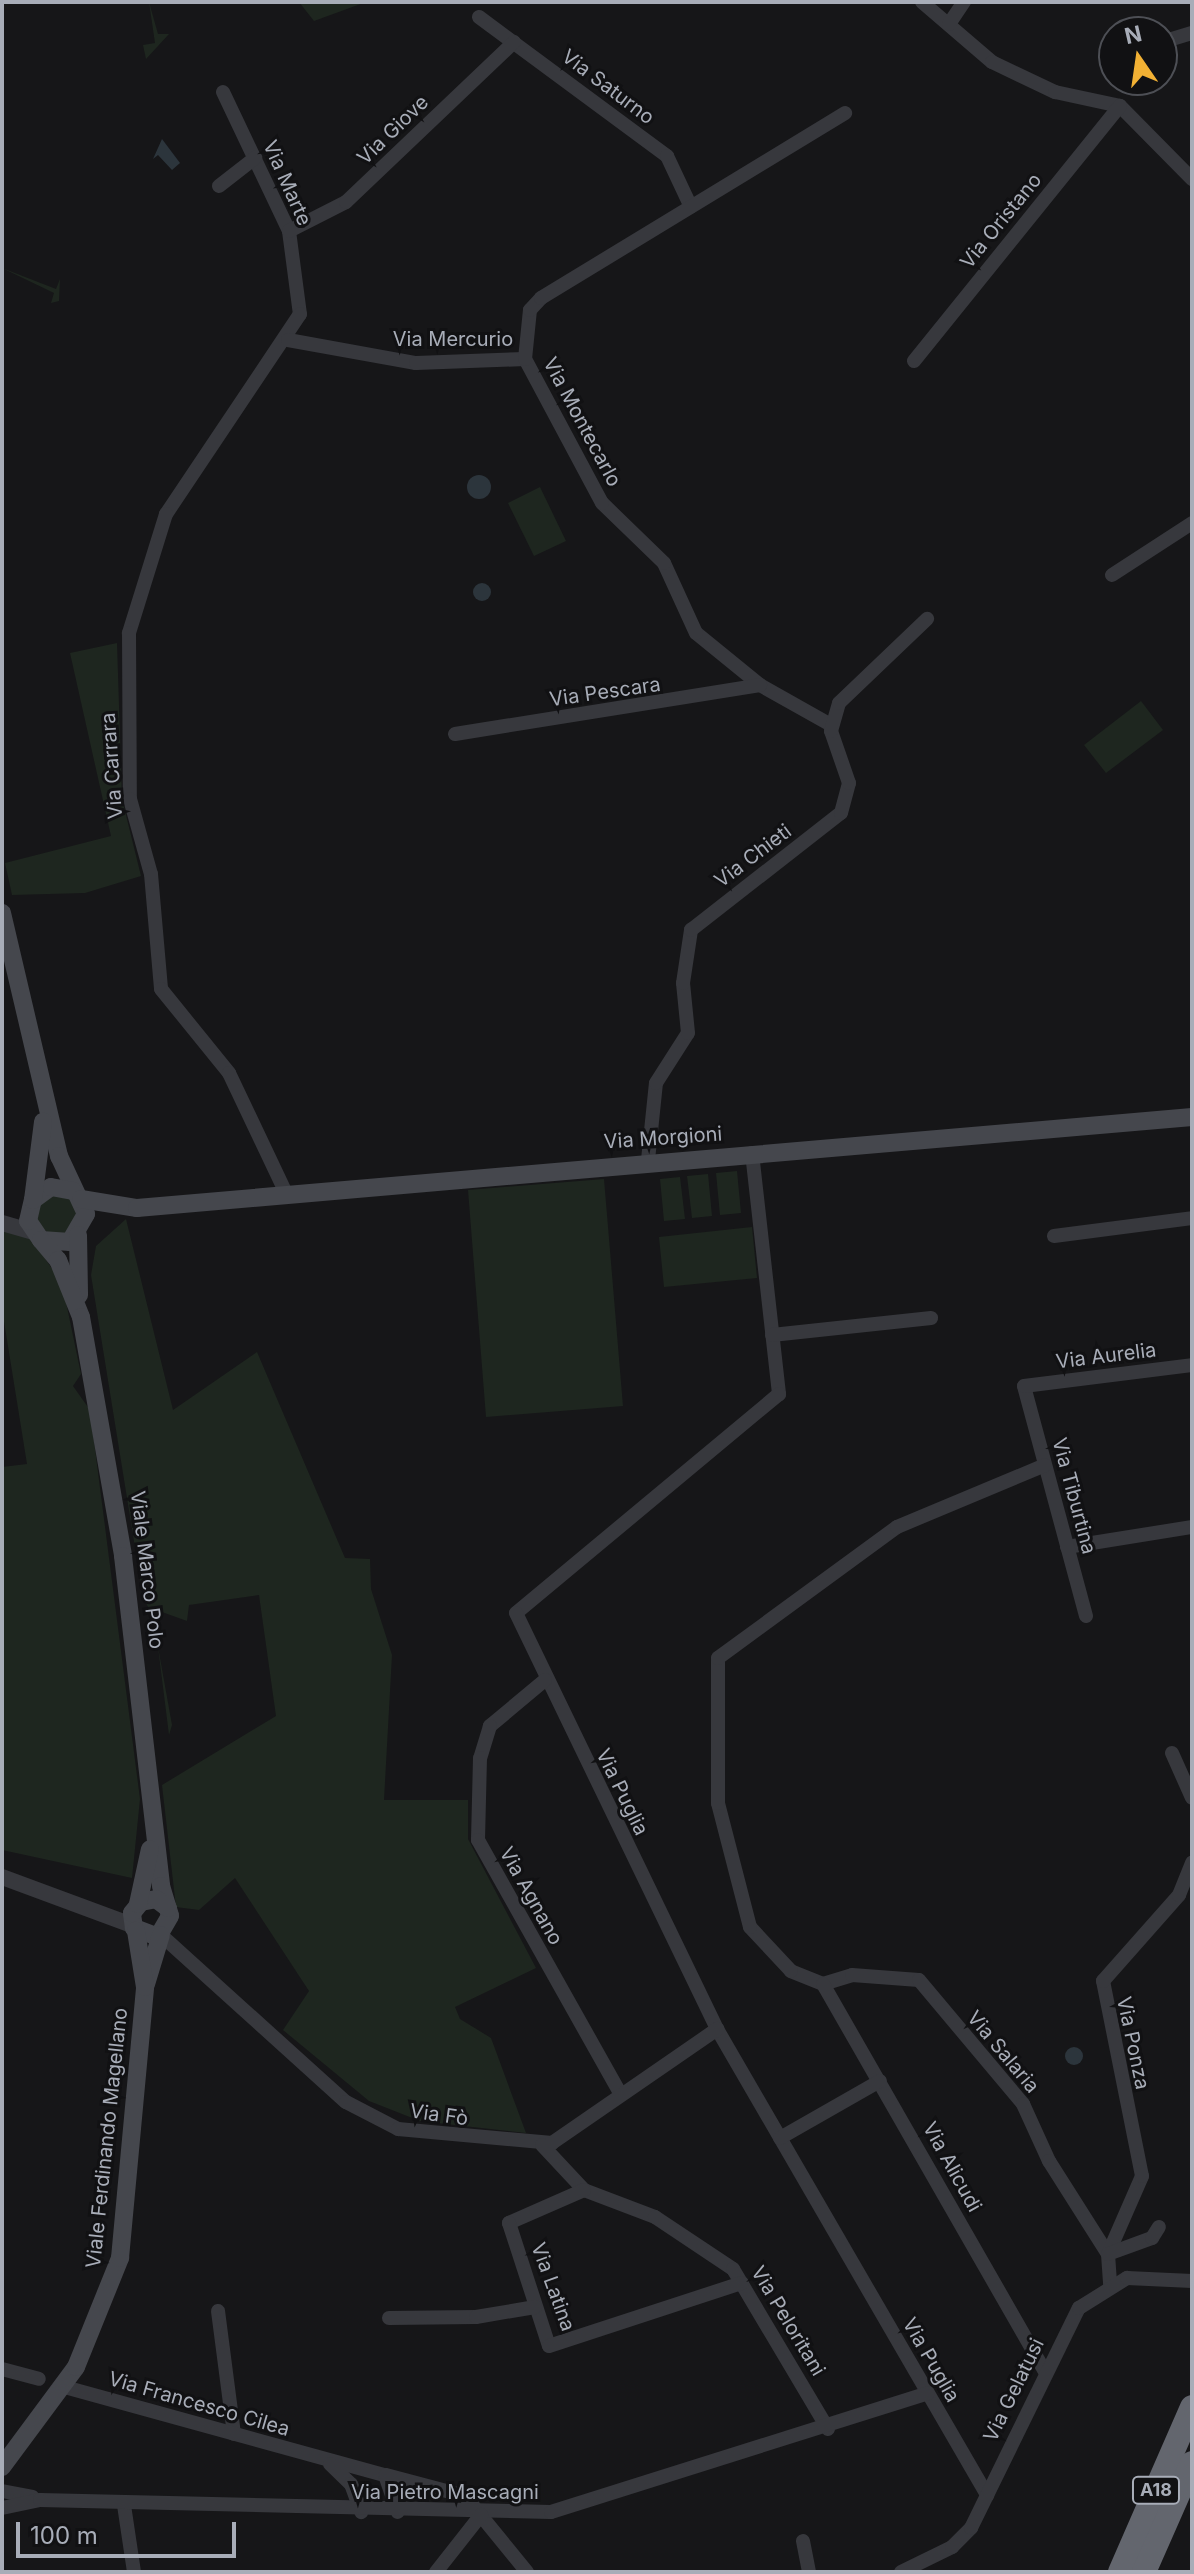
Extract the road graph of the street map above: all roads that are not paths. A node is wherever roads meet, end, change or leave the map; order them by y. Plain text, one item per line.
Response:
1 (922, 2) edge
2 (964, 2) edge
3 (479, 17) dead end
4 (949, 24) junction
5 (514, 42) junction
6 (223, 92) dead end
7 (1120, 106) junction
8 (845, 113) dead end
9 (255, 158) junction
10 (1192, 179) edge
11 (219, 186) dead end
12 (691, 207) junction
13 (289, 231) junction
14 (288, 340) junction
15 (525, 359) junction
16 (914, 361) dead end
17 (1192, 523) edge
18 (1112, 575) dead end
19 (927, 619) dead end
20 (760, 685) junction
21 (831, 725) junction
22 (455, 734) dead end
23 (2, 913) edge
24 (39, 1083) junction
25 (1192, 1117) edge
26 (752, 1153) junction
27 (648, 1160) junction
28 (286, 1193) junction
29 (77, 1195) junction
30 (31, 1202) junction
31 (137, 1208) junction
32 (1192, 1218) edge
33 (2, 1220) edge
34 (80, 1233) junction
35 (37, 1236) junction
36 (1054, 1236) dead end
37 (81, 1317) junction
38 (931, 1318) dead end
39 (772, 1335) junction
40 (1192, 1365) edge
41 (1024, 1386) joint
42 (1045, 1465) junction
43 (1192, 1527) edge
44 (1067, 1547) junction
45 (1086, 1616) dead end
46 (545, 1680) junction
47 (1172, 1753) dead end
48 (1192, 1798) edge
49 (154, 1830) junction
50 (1192, 1863) edge
51 (2, 1877) edge
52 (135, 1917) junction
53 (166, 1922) junction
54 (823, 1984) junction
55 (145, 1987) junction
56 (717, 2029) junction
57 (880, 2081) junction
58 (620, 2093) junction
59 (780, 2138) junction
60 (542, 2145) junction
61 (584, 2190) junction
62 (1159, 2227) dead end
63 (1108, 2254) junction
64 (1192, 2281) edge
65 (742, 2283) junction
66 (1110, 2284) junction
67 (535, 2307) junction
68 (218, 2311) dead end
69 (389, 2318) dead end
70 (2, 2369) edge
71 (1044, 2370) junction
72 (39, 2379) dead end
73 (61, 2386) junction
74 (928, 2393) junction
75 (1192, 2407) edge
76 (36, 2415) junction
77 (828, 2429) junction
78 (234, 2434) junction
79 (1192, 2436) edge
80 (2, 2441) edge
81 (327, 2461) junction
82 (1192, 2463) edge
83 (2, 2467) edge
84 (385, 2475) junction
85 (2, 2491) edge
86 (987, 2495) junction
87 (40, 2500) junction
88 (124, 2505) junction
89 (2, 2508) edge
90 (361, 2512) junction
91 (398, 2512) junction
92 (481, 2515) junction
93 (803, 2541) dead end
94 (438, 2571) edge
95 (134, 2572) edge
96 (527, 2572) edge
97 (809, 2572) edge
98 (901, 2572) edge
99 (1120, 2572) edge
100 (1132, 2572) edge
101 (1144, 2572) edge

1 - 4 street
2 - 4 street
3 - 5 street, Via Saturno
4 - 7 street
5 - 12 street, Via Saturno
5 - 13 street, Via Giove
6 - 9 street, Via Marte
7 - 10 street
7 - 16 street, Via Oristano
8 - 12 street, Via Montecarlo
9 - 11 street
9 - 13 street, Via Marte
12 - 15 street, Via Montecarlo
13 - 14 street, Via Marte
14 - 15 street, Via Mercurio
14 - 28 street, Via Carrara
15 - 20 street, Via Montecarlo
17 - 18 street
19 - 21 street
20 - 21 street, Via Montecarlo
20 - 22 street, Via Pescara
21 - 27 street, Via Chieti
23 - 24 main road
24 - 29 main road
24 - 30 main road
25 - 26 main road, Via Morgioni
26 - 27 main road, Via Morgioni
26 - 39 street, Via Puglia
27 - 28 main road, Via Morgioni
28 - 31 main road, Via Morgioni
29 - 30 main road
29 - 31 main road
29 - 34 main road
30 - 33 street
30 - 35 main road
31 - 34 main road
32 - 36 street
33 - 35 street
34 - 35 main road
34 - 37 main road
35 - 37 main road
37 - 49 main road, Viale Marco Polo
38 - 39 street
39 - 46 street, Via Puglia
40 - 41 street, Via Aurelia
41 - 42 street, Via Tiburtina
42 - 44 street, Via Tiburtina
42 - 54 street
43 - 44 street
44 - 45 street, Via Tiburtina
46 - 56 street, Via Puglia
46 - 58 street, Via Agnano
47 - 48 street
49 - 52 main road
49 - 53 main road, Viale Marco Polo
50 - 63 street, Via Ponza
51 - 52 street
52 - 53 main road
52 - 53 main road
52 - 55 main road
53 - 55 main road
53 - 60 street, Via Fò
54 - 57 street, Via Alicudi
54 - 63 street, Via Salaria
55 - 73 main road, Viale Ferdinando Magellano
56 - 58 street
56 - 59 street, Via Puglia
57 - 59 street
57 - 71 street, Via Alicudi
58 - 60 street
59 - 74 street, Via Puglia
60 - 61 street, Via Peloritani
61 - 65 street, Via Peloritani
61 - 67 street, Via Latina
62 - 63 street
63 - 66 street, Via Salaria
64 - 66 street, Via Gelatusi
65 - 67 street, Via Latina
65 - 77 street, Via Peloritani
66 - 71 street, Via Gelatusi
67 - 69 street
68 - 78 street
70 - 72 street
71 - 86 street, Via Gelatusi
73 - 76 main road, Viale Ferdinando Magellano
73 - 78 street, Via Francesco Cilea
74 - 77 street, Via Pietro Mascagni
74 - 86 street, Via Puglia
75 - 99 highway, A18
76 - 80 main road
76 - 83 main road
77 - 92 street, Via Pietro Mascagni
78 - 81 street, Via Francesco Cilea
79 - 100 highway
81 - 84 street, Via Francesco Cilea
81 - 90 street
82 - 101 highway, A18
84 - 91 street
84 - 92 street, Via Francesco Cilea
85 - 87 street
86 - 98 street, Via Gelatusi
87 - 88 street, Via Pietro Mascagni
87 - 89 street
88 - 90 street, Via Pietro Mascagni
88 - 95 street
90 - 91 street, Via Pietro Mascagni
91 - 92 street, Via Pietro Mascagni
92 - 94 street
92 - 96 street, Via Francesco Cilea
93 - 97 street

